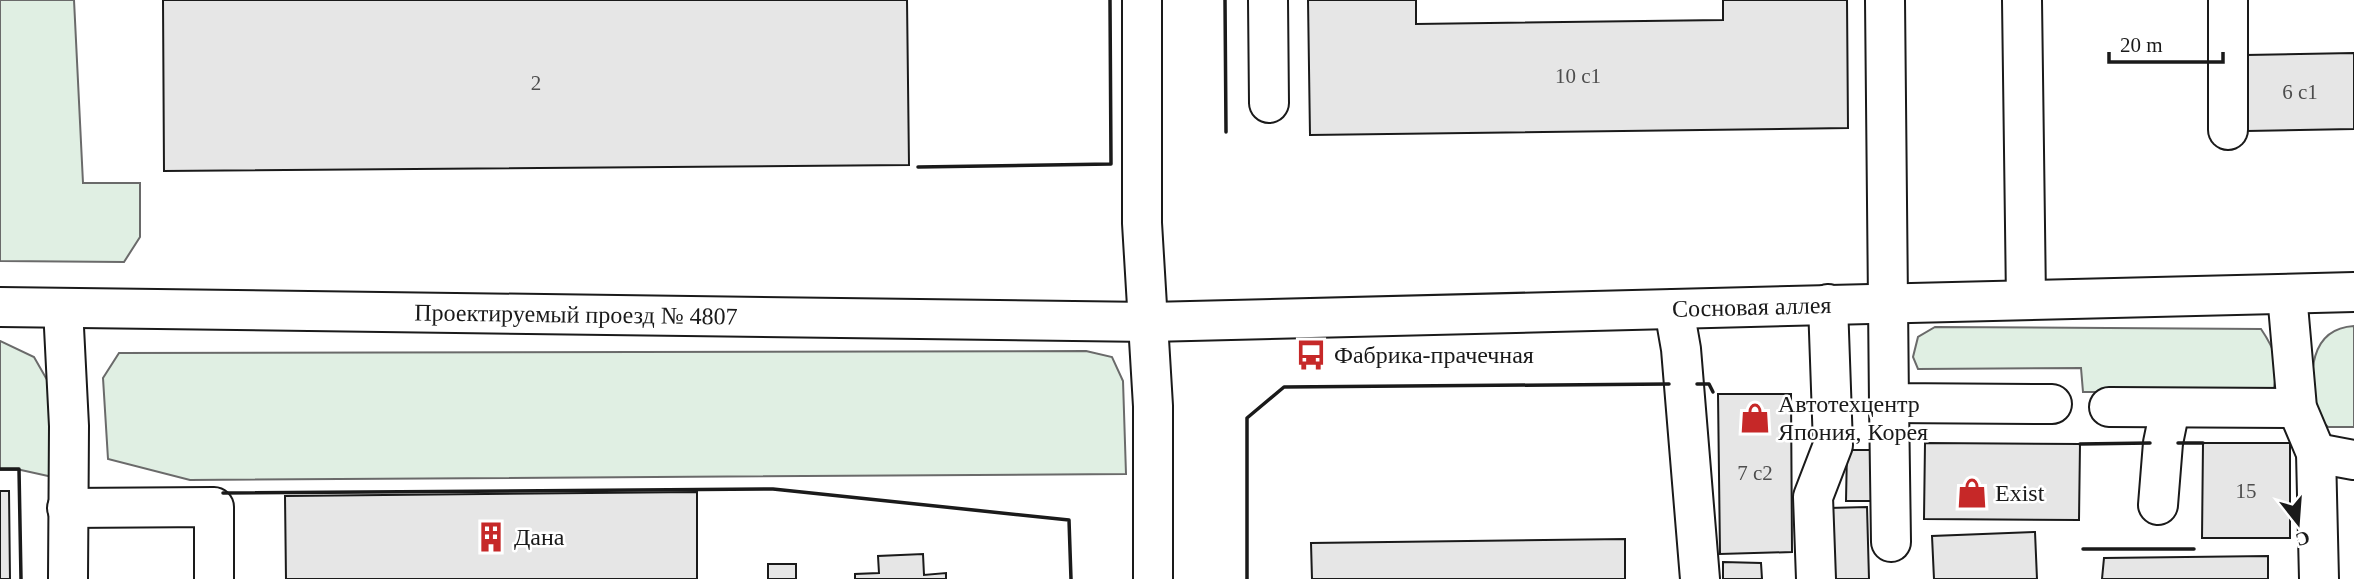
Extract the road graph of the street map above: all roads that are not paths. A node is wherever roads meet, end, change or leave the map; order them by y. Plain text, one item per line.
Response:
1 (1142, 0) edge
2 (1268, 0) edge
3 (1885, 0) edge
4 (2022, 0) edge
5 (2228, 0) edge
6 (1269, 103) dead end
7 (2228, 130) dead end
8 (2354, 292) edge
9 (2287, 294) junction
10 (2026, 300) junction
11 (1886, 302) junction
12 (1828, 304) junction
13 (0, 307) edge
14 (63, 308) junction
15 (1674, 309) junction
16 (1150, 322) junction
17 (1889, 403) junction
18 (2052, 404) dead end
19 (2109, 407) dead end
20 (2297, 408) junction
21 (2170, 409) junction
22 (2316, 453) junction
23 (2354, 460) edge
24 (2158, 505) dead end
25 (67, 508) junction
26 (1891, 542) dead end
27 (68, 579) edge
28 (214, 579) edge
29 (1153, 579) edge
30 (1700, 579) edge
31 (1816, 579) edge
32 (2319, 579) edge

1 - 16 main road
2 - 6 main road
3 - 11 main road
4 - 10 main road
5 - 7 main road
8 - 9 main road, Сосновая аллея
9 - 10 main road, Сосновая аллея
9 - 20 main road
10 - 11 main road, Сосновая аллея
11 - 12 main road, Сосновая аллея
11 - 17 main road
12 - 15 main road, Сосновая аллея
12 - 31 main road
13 - 14 main road, Проектируемый проезд № 4807
14 - 16 main road, Проектируемый проезд № 4807
14 - 25 main road
15 - 16 main road, Сосновая аллея
15 - 30 main road
16 - 29 main road
17 - 18 main road
17 - 26 main road
19 - 21 main road
20 - 21 main road
20 - 22 main road
21 - 24 main road
22 - 23 main road
22 - 32 main road
25 - 27 main road
25 - 28 main road

